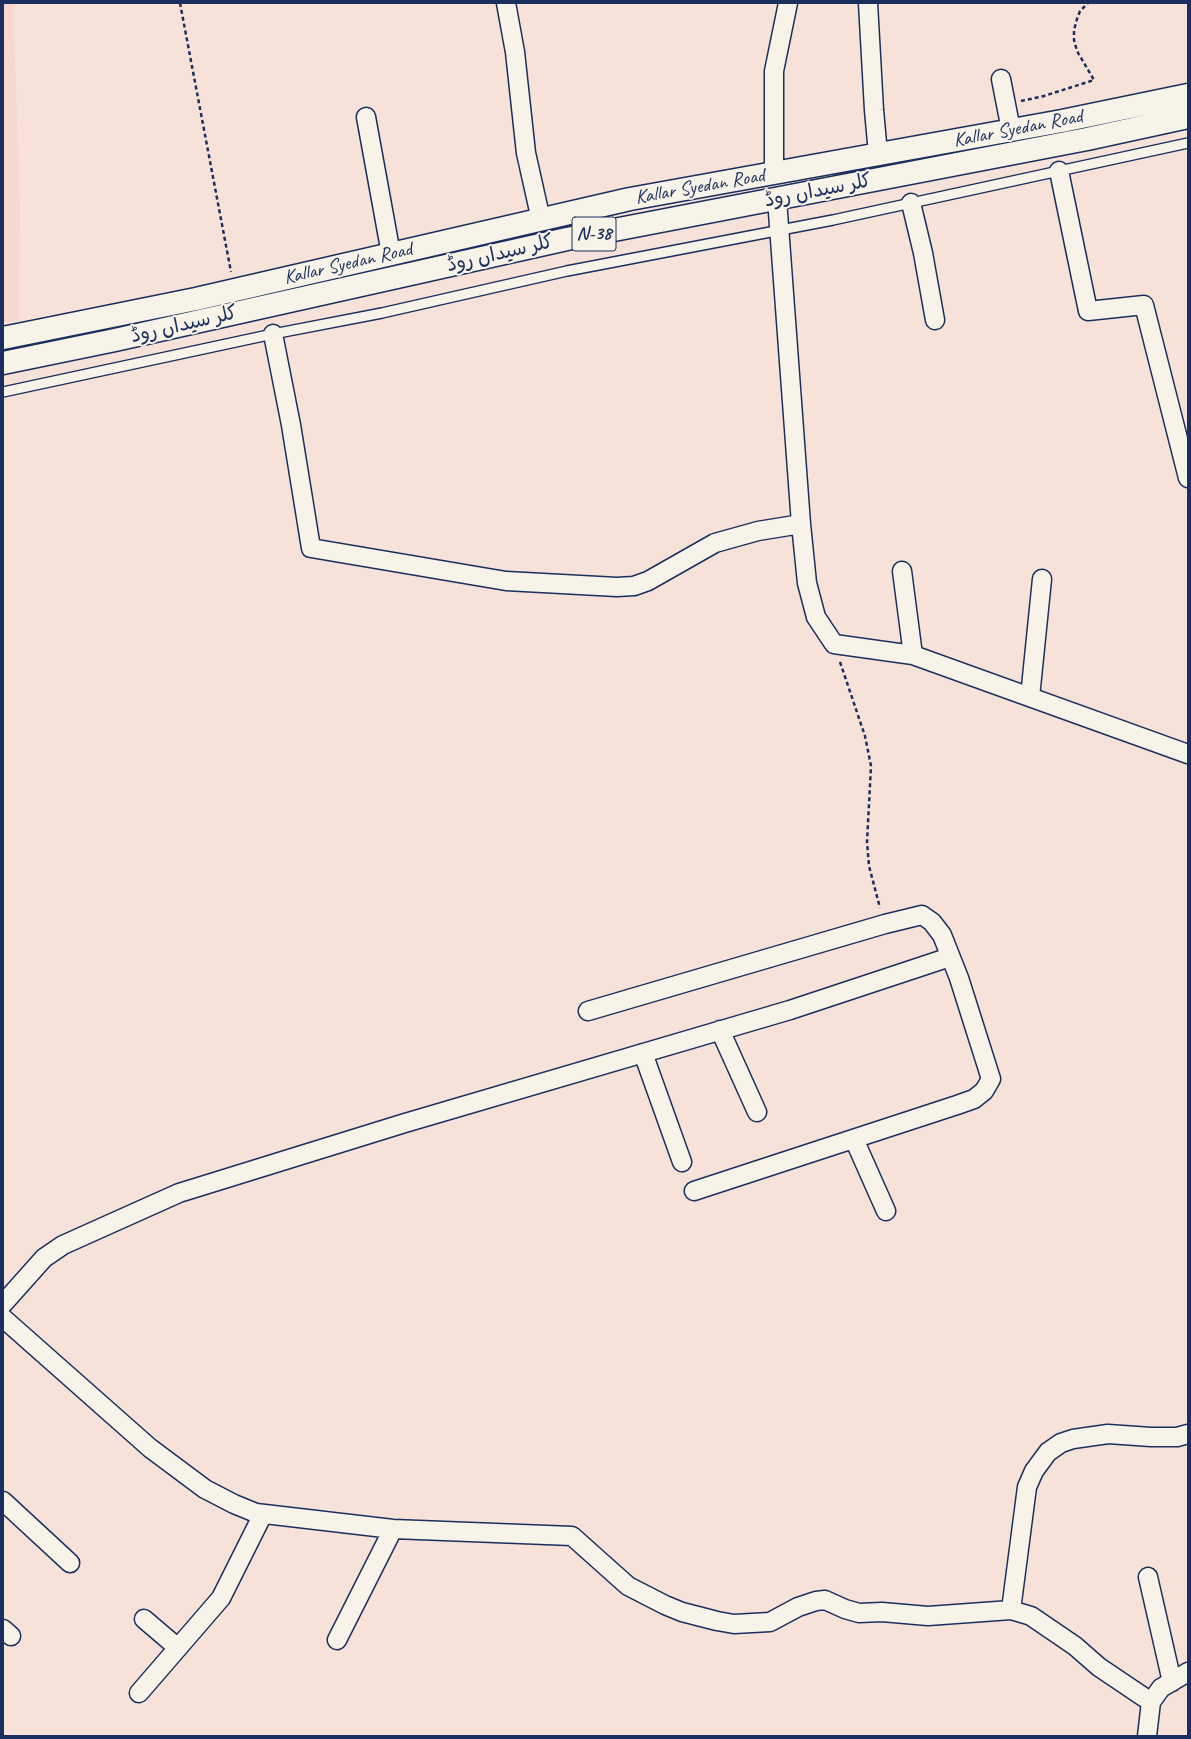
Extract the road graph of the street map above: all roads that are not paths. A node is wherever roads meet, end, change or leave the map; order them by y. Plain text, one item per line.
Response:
1 (506, 3) edge
2 (788, 3) edge
3 (868, 3) edge
4 (1001, 79) dead end
5 (1188, 95) edge
6 (366, 117) dead end
7 (1188, 117) edge
8 (1011, 130) junction
9 (1188, 143) edge
10 (878, 154) junction
11 (1059, 171) junction
12 (774, 173) junction
13 (777, 199) junction
14 (911, 204) junction
15 (541, 220) junction
16 (779, 231) junction
17 (391, 254) junction
18 (935, 320) dead end
19 (273, 334) junction
20 (3, 338) edge
21 (3, 363) edge
22 (3, 392) edge
23 (1182, 426) edge
24 (1188, 478) edge
25 (801, 524) junction
26 (902, 571) dead end
27 (1042, 579) dead end
28 (913, 655) junction
29 (1030, 697) junction
30 (1188, 754) edge
31 (950, 957) junction
32 (588, 1011) dead end
33 (720, 1030) junction
34 (643, 1053) junction
35 (757, 1112) dead end
36 (854, 1139) junction
37 (682, 1162) dead end
38 (694, 1191) dead end
39 (886, 1211) dead end
40 (3, 1304) edge
41 (3, 1318) edge
42 (1188, 1434) edge
43 (3, 1501) edge
44 (263, 1514) junction
45 (393, 1530) junction
46 (70, 1563) dead end
47 (1148, 1577) dead end
48 (1011, 1610) junction
49 (144, 1619) dead end
50 (337, 1640) dead end
51 (178, 1648) junction
52 (1188, 1672) edge
53 (1172, 1682) junction
54 (139, 1693) dead end
55 (1151, 1702) junction
56 (1146, 1736) edge

1 - 15 street
2 - 12 street
3 - 10 street
4 - 8 street
5 - 8 highway, Kallar Syedan Road / N-38
6 - 17 street
7 - 13 highway, کلر سیداں روڈ / N-38
8 - 10 highway, Kallar Syedan Road / N-38
9 - 11 lane
10 - 12 highway, Kallar Syedan Road / N-38
11 - 14 lane
11 - 23 street
12 - 15 highway, Kallar Syedan Road / N-38
13 - 16 street
13 - 21 highway, کلر سیداں روڈ / N-38
14 - 16 lane
14 - 18 street
15 - 17 highway, Kallar Syedan Road / N-38
16 - 19 lane
16 - 25 street
17 - 20 highway, Kallar Syedan Road / N-38
19 - 22 lane
19 - 25 street
23 - 24 street
25 - 28 street
26 - 28 street
27 - 29 street
28 - 29 street
29 - 30 street
31 - 32 street
31 - 33 street
31 - 36 street
33 - 34 street
33 - 35 street
34 - 37 street
34 - 40 street
36 - 38 street
36 - 39 street
41 - 44 street
42 - 48 street
43 - 46 street
44 - 45 street
44 - 51 street
45 - 48 street
45 - 50 street
47 - 53 street
48 - 55 street
49 - 51 street
51 - 54 street
52 - 53 street
53 - 55 street
55 - 56 street

